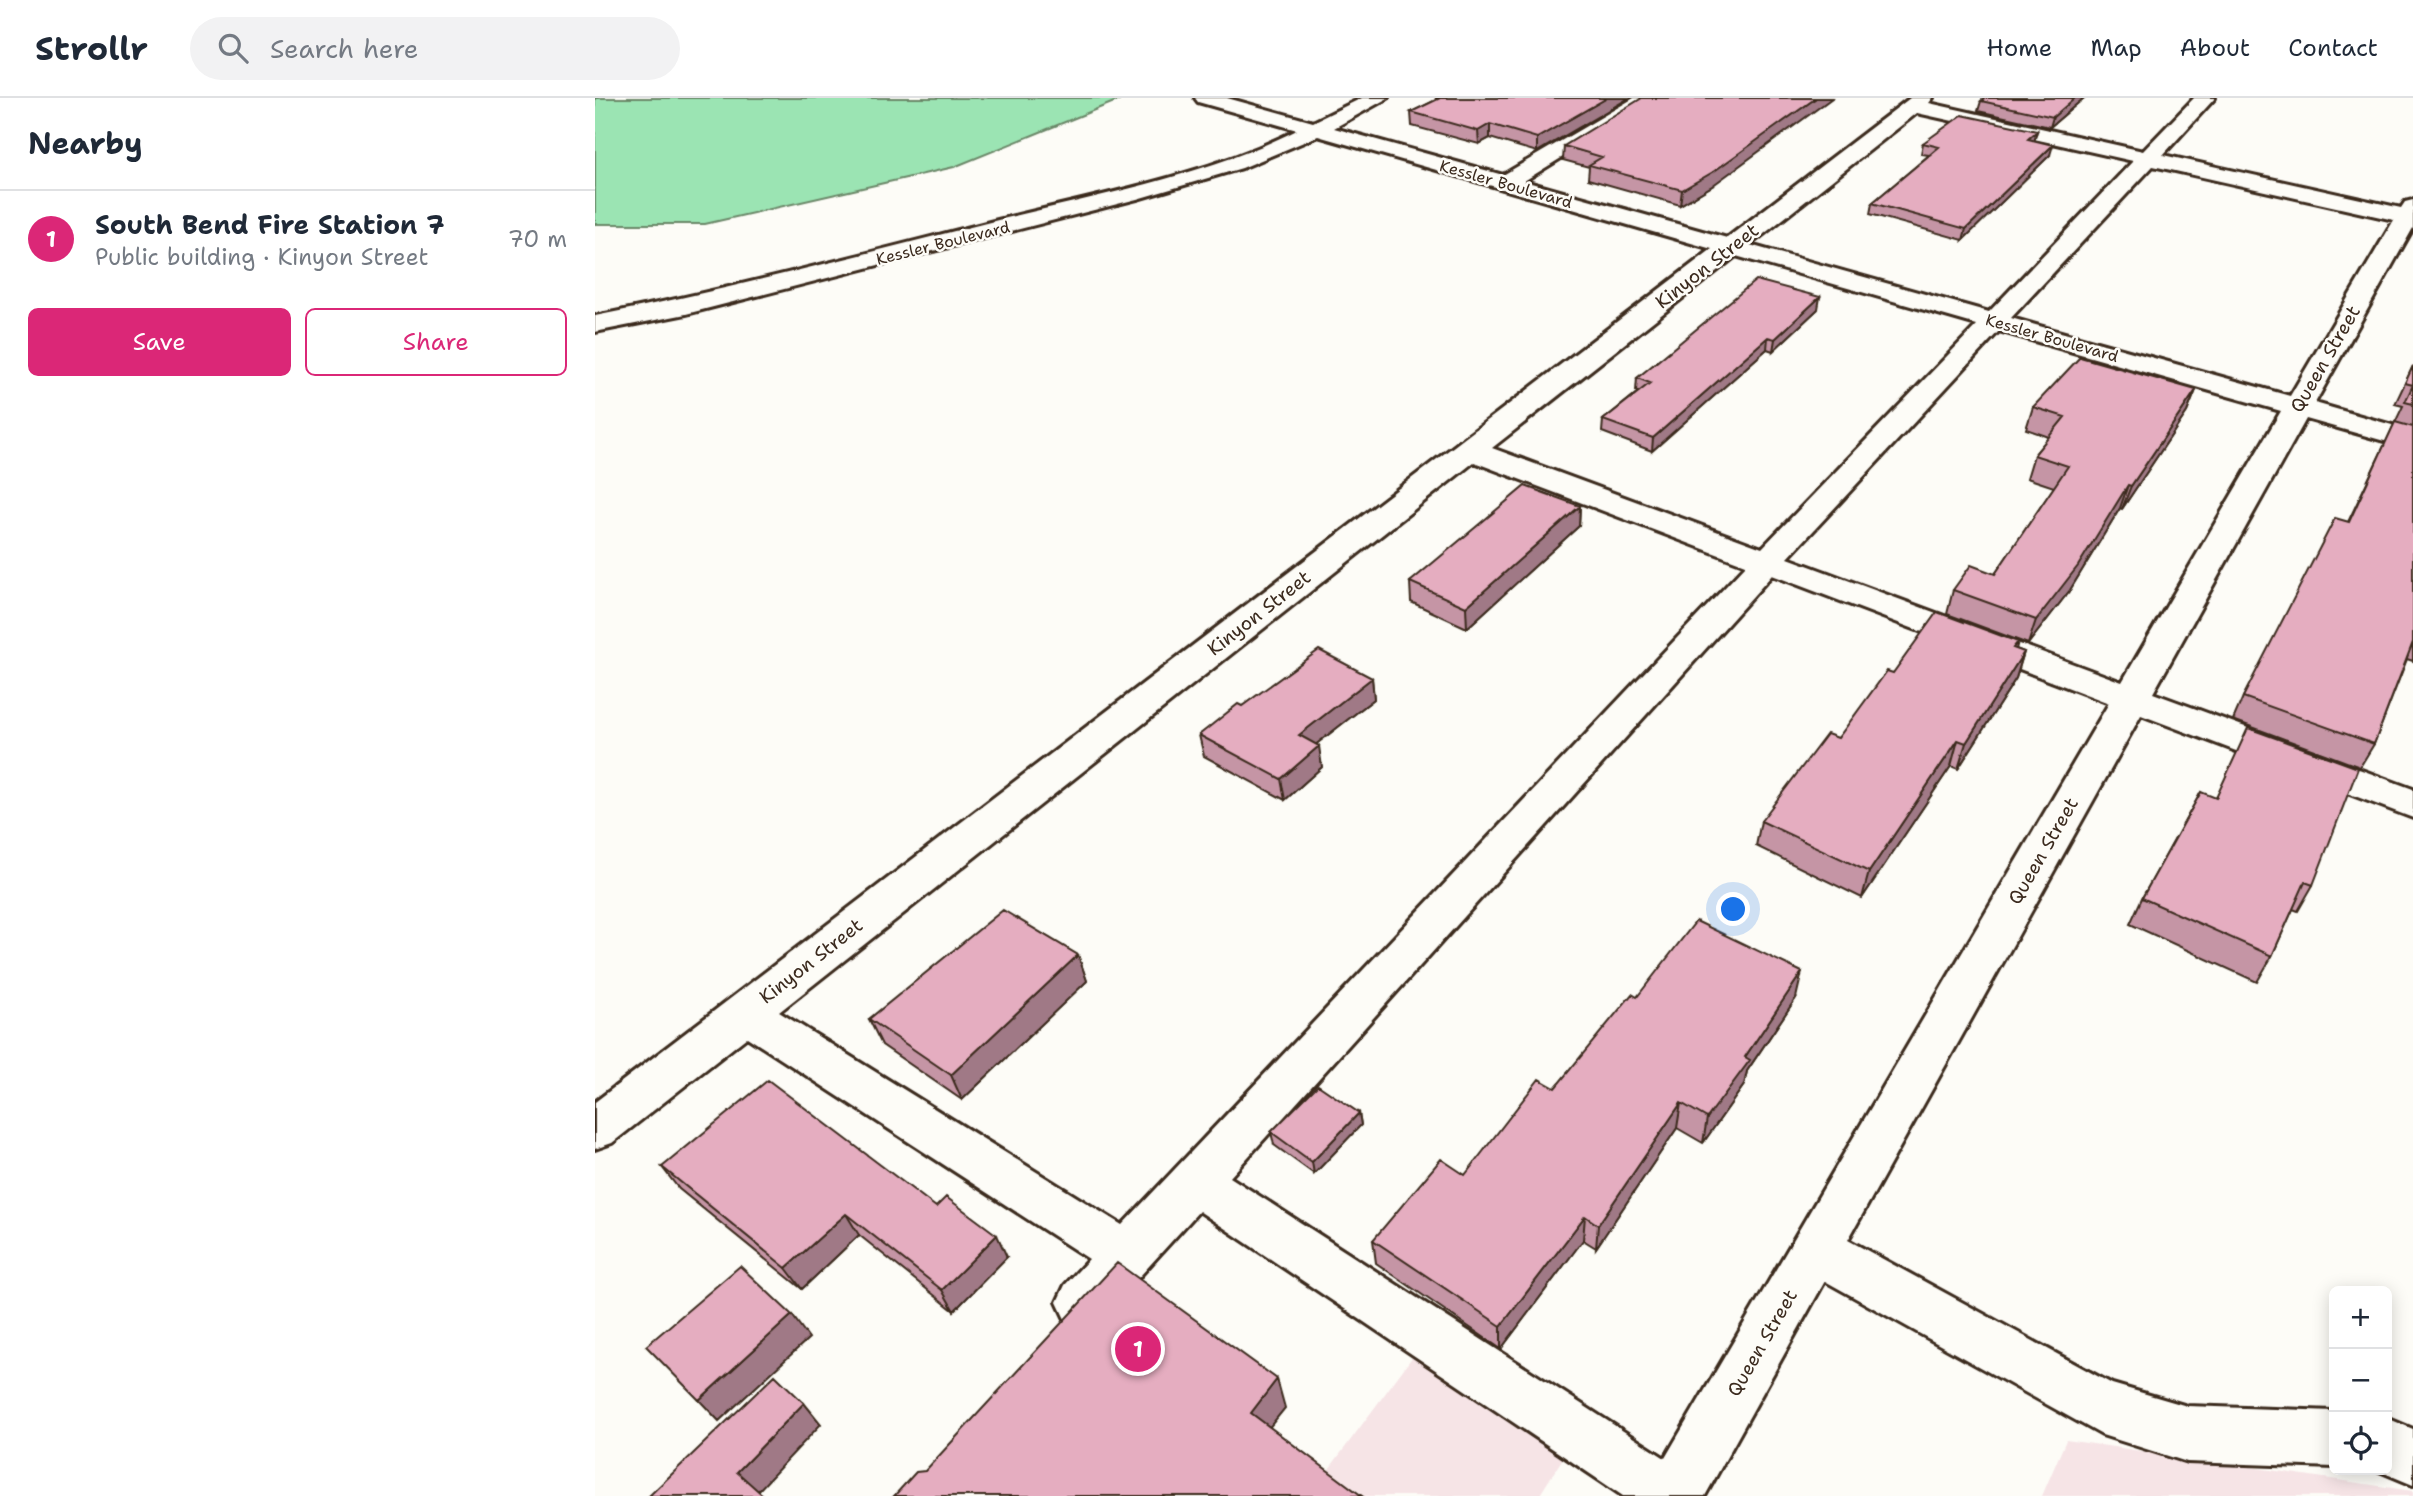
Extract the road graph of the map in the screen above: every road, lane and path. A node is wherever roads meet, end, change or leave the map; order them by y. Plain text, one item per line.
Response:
1 (1205, 98) edge
2 (1378, 98) edge
3 (1648, 98) edge
4 (2206, 98) edge
5 (1918, 102) edge
6 (1315, 129) junction
7 (2149, 159) junction
8 (1504, 184) junction
9 (2411, 211) edge
10 (1730, 248) junction
11 (1994, 322) junction
12 (596, 324) edge
13 (2298, 407) junction
14 (2413, 440) edge
15 (1469, 450) junction
16 (1766, 563) junction
17 (2131, 698) junction
18 (2413, 804) edge
19 (745, 1013) junction
20 (595, 1129) edge
21 (1196, 1182) junction
22 (1816, 1249) junction
23 (1126, 1255) junction
24 (1052, 1335) edge
25 (2329, 1439) edge
26 (2392, 1448) edge
27 (2413, 1457) edge
28 (1673, 1496) edge

1 - 6 street
2 - 6 street
3 - 8 street
4 - 7 street
5 - 7 street
5 - 10 street, Kinyon Street
6 - 8 street, Kessler Boulevard
6 - 12 street, Kessler Boulevard
7 - 9 street
7 - 11 street
8 - 10 street, Kessler Boulevard
9 - 13 street, Queen Street
10 - 11 street, Kessler Boulevard
10 - 15 street, Kinyon Street
11 - 13 street, Kessler Boulevard
11 - 16 street
13 - 14 street, Kessler Boulevard
13 - 17 street, Queen Street
15 - 16 street
15 - 19 street, Kinyon Street
16 - 17 street
16 - 21 street
17 - 18 street
17 - 22 street, Queen Street
19 - 20 street, Kinyon Street
19 - 23 street
21 - 23 street
21 - 28 street
22 - 25 street
22 - 28 street, Queen Street
23 - 24 street
26 - 27 street

